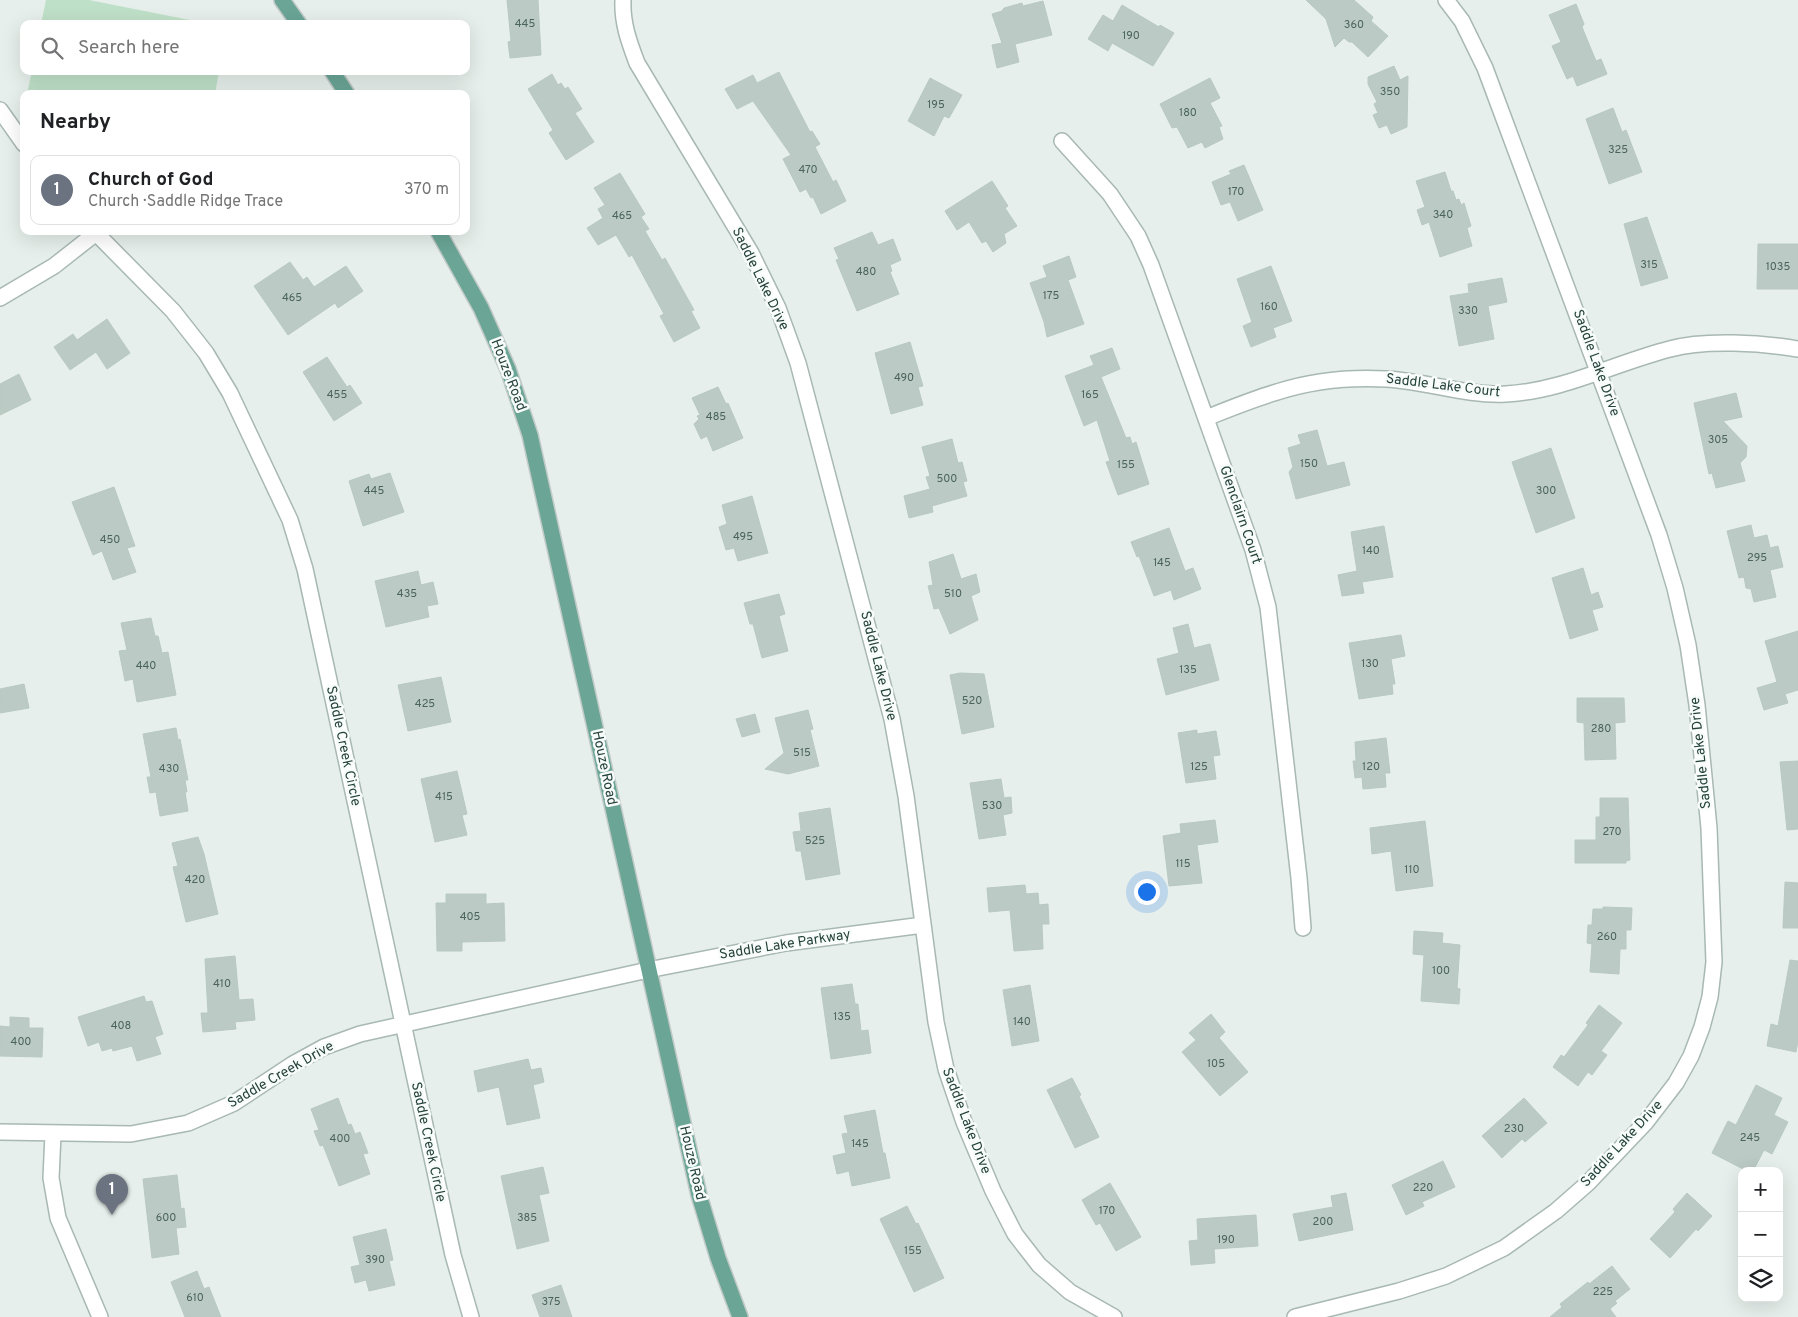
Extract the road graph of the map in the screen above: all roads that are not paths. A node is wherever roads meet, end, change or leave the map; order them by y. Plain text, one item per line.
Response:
1 (282, 0) edge
2 (623, 0) edge
3 (1446, 0) edge
4 (296, 20) edge
5 (335, 75) edge
6 (344, 90) edge
7 (0, 110) edge
8 (20, 138) edge
9 (1062, 142) dead end
10 (91, 235) edge
11 (98, 235) edge
12 (440, 235) edge
13 (0, 298) edge
14 (1798, 349) edge
15 (1599, 372) junction
16 (1206, 418) junction
17 (923, 925) junction
18 (1303, 928) dead end
19 (648, 970) junction
20 (402, 1024) junction
21 (0, 1132) edge
22 (53, 1134) junction
23 (100, 1317) edge
24 (471, 1317) edge
25 (740, 1317) edge
26 (1114, 1317) edge
27 (1295, 1317) edge

1 - 4 main road
2 - 17 street, Saddle Lake Drive
3 - 15 street, Saddle Lake Drive
5 - 6 main road
7 - 8 street
9 - 16 street, Glenclairn Court
10 - 13 street
11 - 20 street, Saddle Creek Circle
12 - 19 main road, Houze Road
14 - 15 street, Saddle Lake Court
15 - 16 street, Saddle Lake Court
15 - 27 street, Saddle Lake Drive
16 - 18 street, Glenclairn Court
17 - 19 street, Saddle Lake Parkway
17 - 26 street, Saddle Lake Drive
19 - 20 street, Saddle Creek Drive
19 - 25 main road, Houze Road
20 - 22 street, Saddle Creek Drive
20 - 24 street, Saddle Creek Circle
21 - 22 street, Saddle Creek Drive
22 - 23 street

